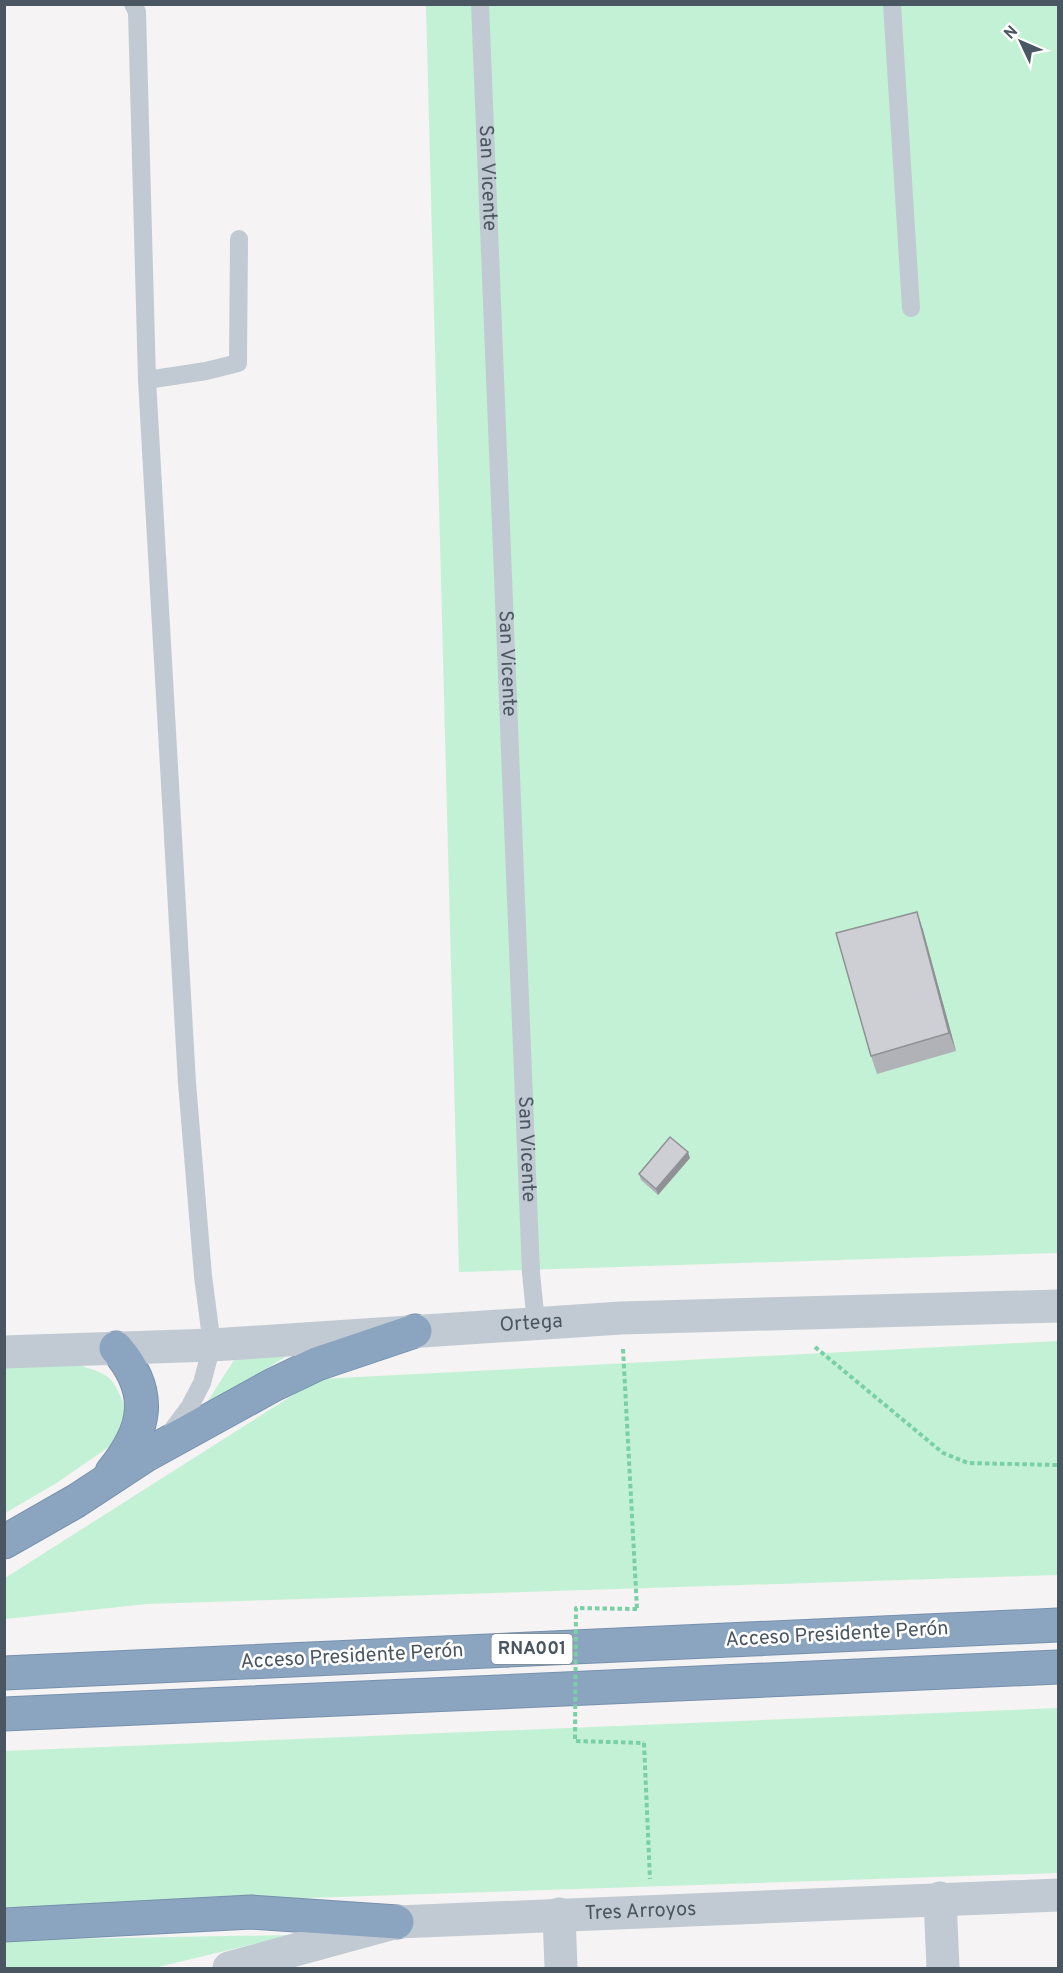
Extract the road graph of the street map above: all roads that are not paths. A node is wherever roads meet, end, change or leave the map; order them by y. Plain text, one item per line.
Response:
1 (133, 4) edge
2 (480, 4) edge
3 (892, 4) edge
4 (239, 239) dead end
5 (911, 308) dead end
6 (147, 380) junction
7 (1059, 1306) edge
8 (536, 1323) junction
9 (415, 1331) junction
10 (213, 1345) junction
11 (116, 1348) junction
12 (4, 1352) edge
13 (146, 1455) junction
14 (105, 1480) junction
15 (4, 1542) edge
16 (1059, 1625) edge
17 (1059, 1667) edge
18 (4, 1673) edge
19 (4, 1714) edge
20 (1059, 1895) edge
21 (940, 1898) junction
22 (560, 1914) junction
23 (398, 1922) junction
24 (4, 1925) edge
25 (229, 1968) edge
26 (561, 1968) edge
27 (943, 1968) edge

1 - 6 lane
2 - 8 lane, San Vicente
3 - 5 lane
4 - 6 lane
6 - 10 lane
7 - 8 street, Ortega
8 - 9 street, Ortega
9 - 10 street, Ortega
9 - 13 highway
10 - 11 street, Ortega
10 - 13 lane
11 - 12 street, Ortega
11 - 14 highway
13 - 14 highway
14 - 15 highway
16 - 18 highway, Acceso Presidente Perón / RNA001
17 - 19 highway, Acceso Presidente Perón / RNA001
20 - 21 street, Tres Arroyos
21 - 22 street, Tres Arroyos
21 - 27 street
22 - 23 street, Tres Arroyos
22 - 26 street
23 - 24 highway
23 - 25 street, Tres Arroyos

